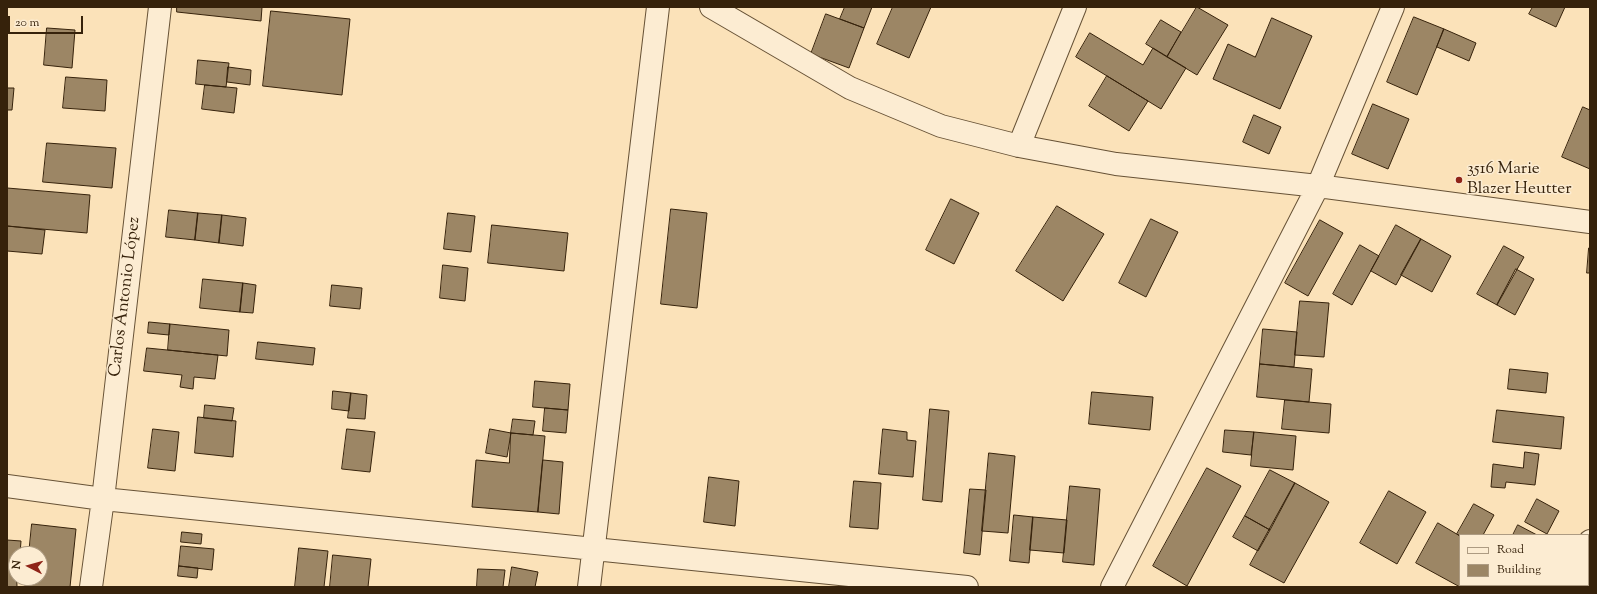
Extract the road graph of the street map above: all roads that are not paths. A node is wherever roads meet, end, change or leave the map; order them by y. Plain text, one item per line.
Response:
1 (160, 7) edge
2 (658, 7) edge
3 (711, 7) edge
4 (1075, 7) edge
5 (1393, 7) edge
6 (1019, 146) junction
7 (1318, 186) junction
8 (1590, 222) edge
9 (7, 486) edge
10 (103, 499) junction
11 (593, 548) junction
12 (91, 587) edge
13 (589, 587) edge
14 (967, 587) edge
15 (1112, 587) edge

1 - 10 street, Carlos Antonio López
2 - 11 street
3 - 6 street
4 - 6 street
5 - 7 street
6 - 7 street
7 - 8 street
7 - 15 street
9 - 10 street
10 - 11 street
10 - 12 street, Carlos Antonio López
11 - 13 street
11 - 14 street

